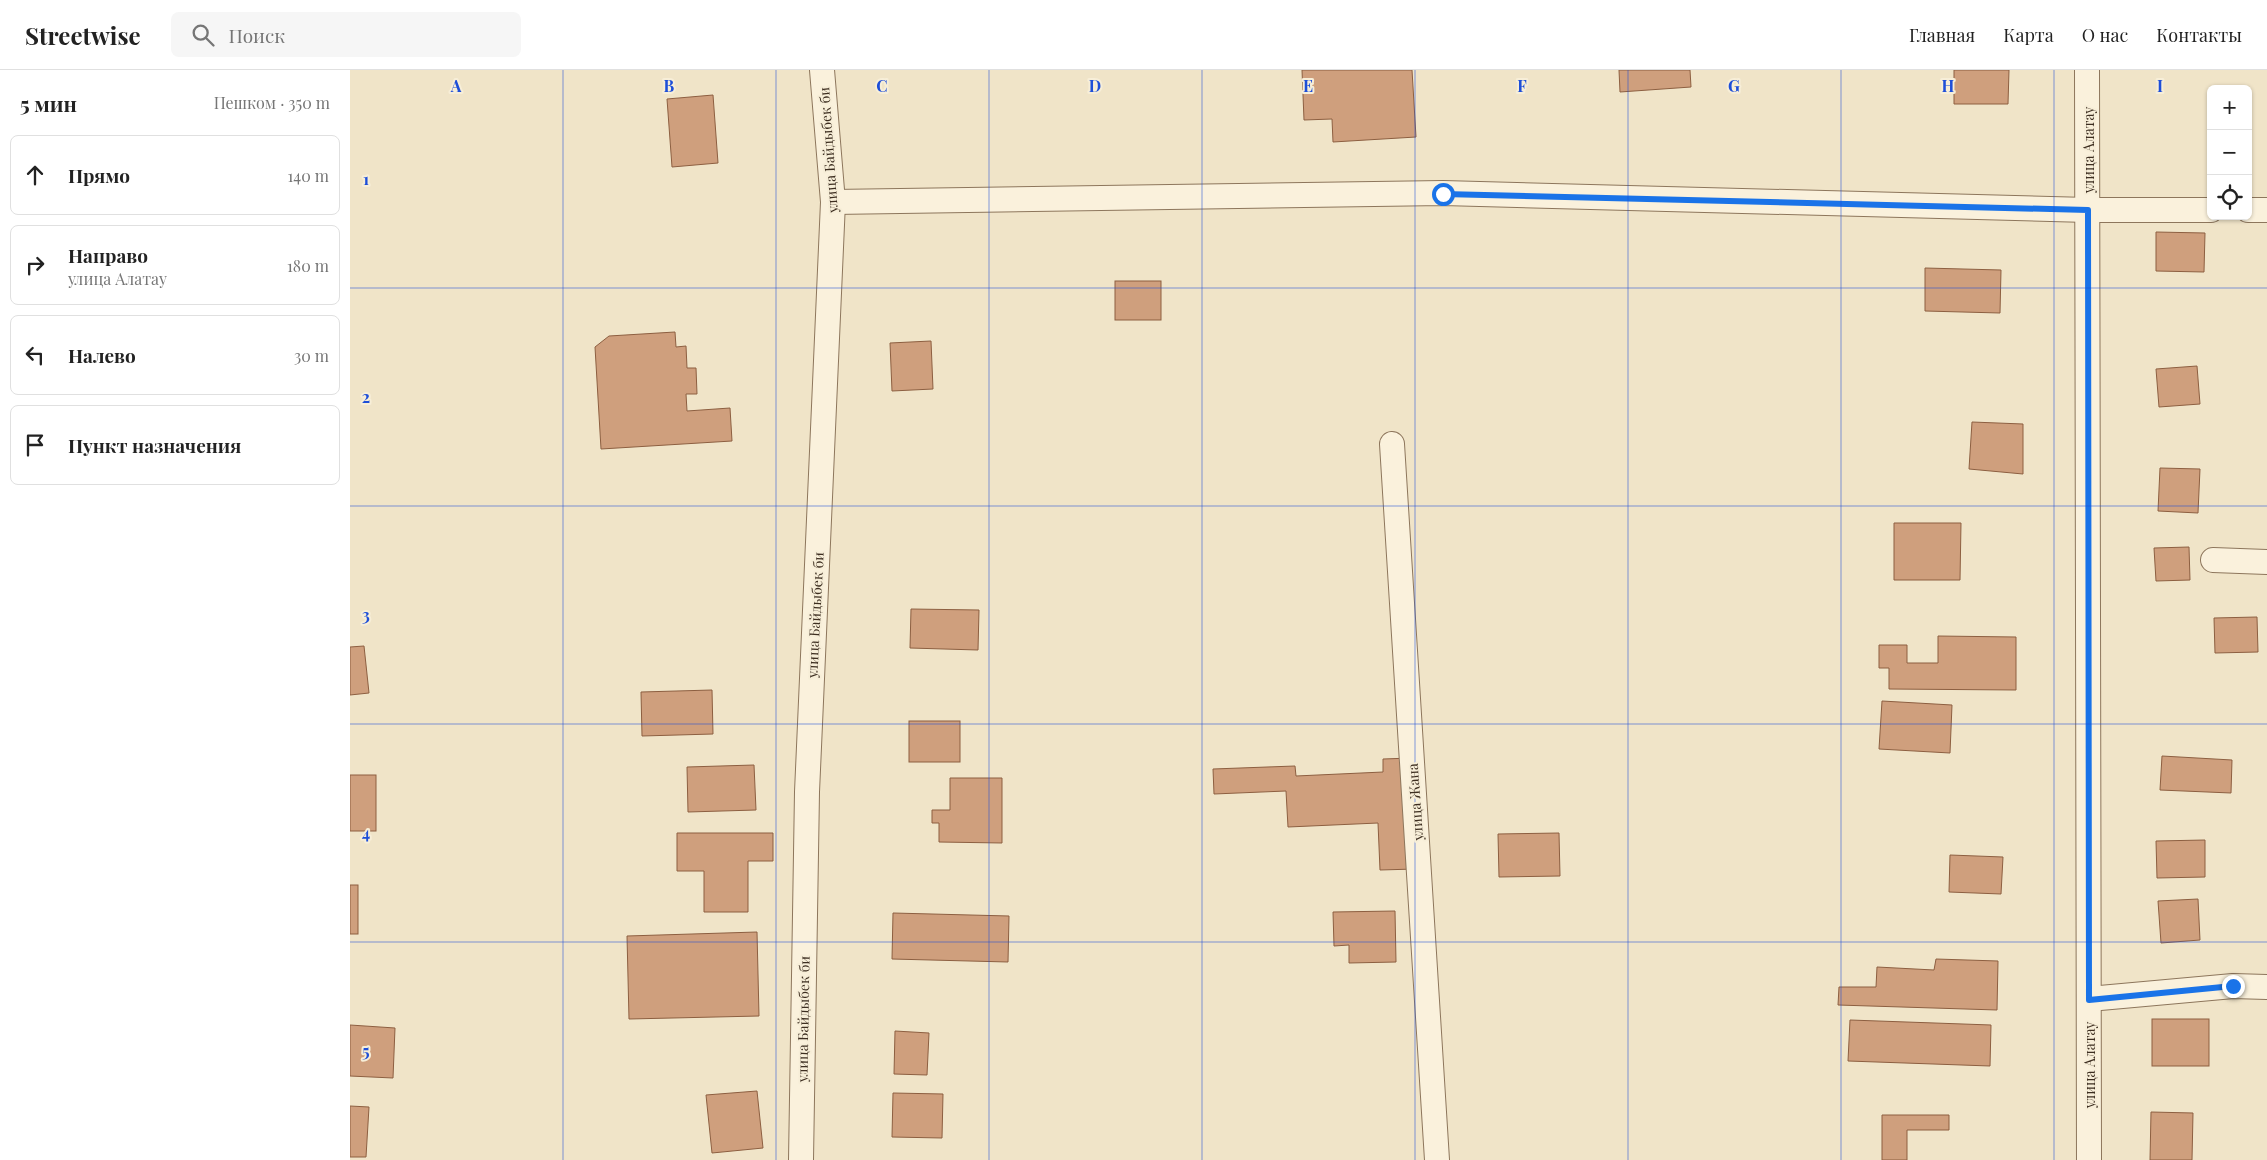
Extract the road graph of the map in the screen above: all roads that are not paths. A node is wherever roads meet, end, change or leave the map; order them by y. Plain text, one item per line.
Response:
1 (822, 70) edge
2 (2087, 70) edge
3 (834, 202) junction
4 (2088, 210) junction
5 (2207, 210) edge
6 (2252, 210) edge
7 (2267, 210) edge
8 (1392, 444) dead end
9 (2213, 560) dead end
10 (2267, 562) edge
11 (2267, 988) edge
12 (2089, 1000) junction
13 (801, 1160) edge
14 (1437, 1160) edge
15 (2089, 1160) edge

1 - 3 street, улица Байдыбек би
2 - 4 street, улица Алатау
3 - 4 street
3 - 13 street, улица Байдыбек би
4 - 5 street
4 - 12 street, улица Алатау
6 - 7 street
8 - 14 street, улица Жана
9 - 10 street
11 - 12 street
12 - 15 street, улица Алатау

